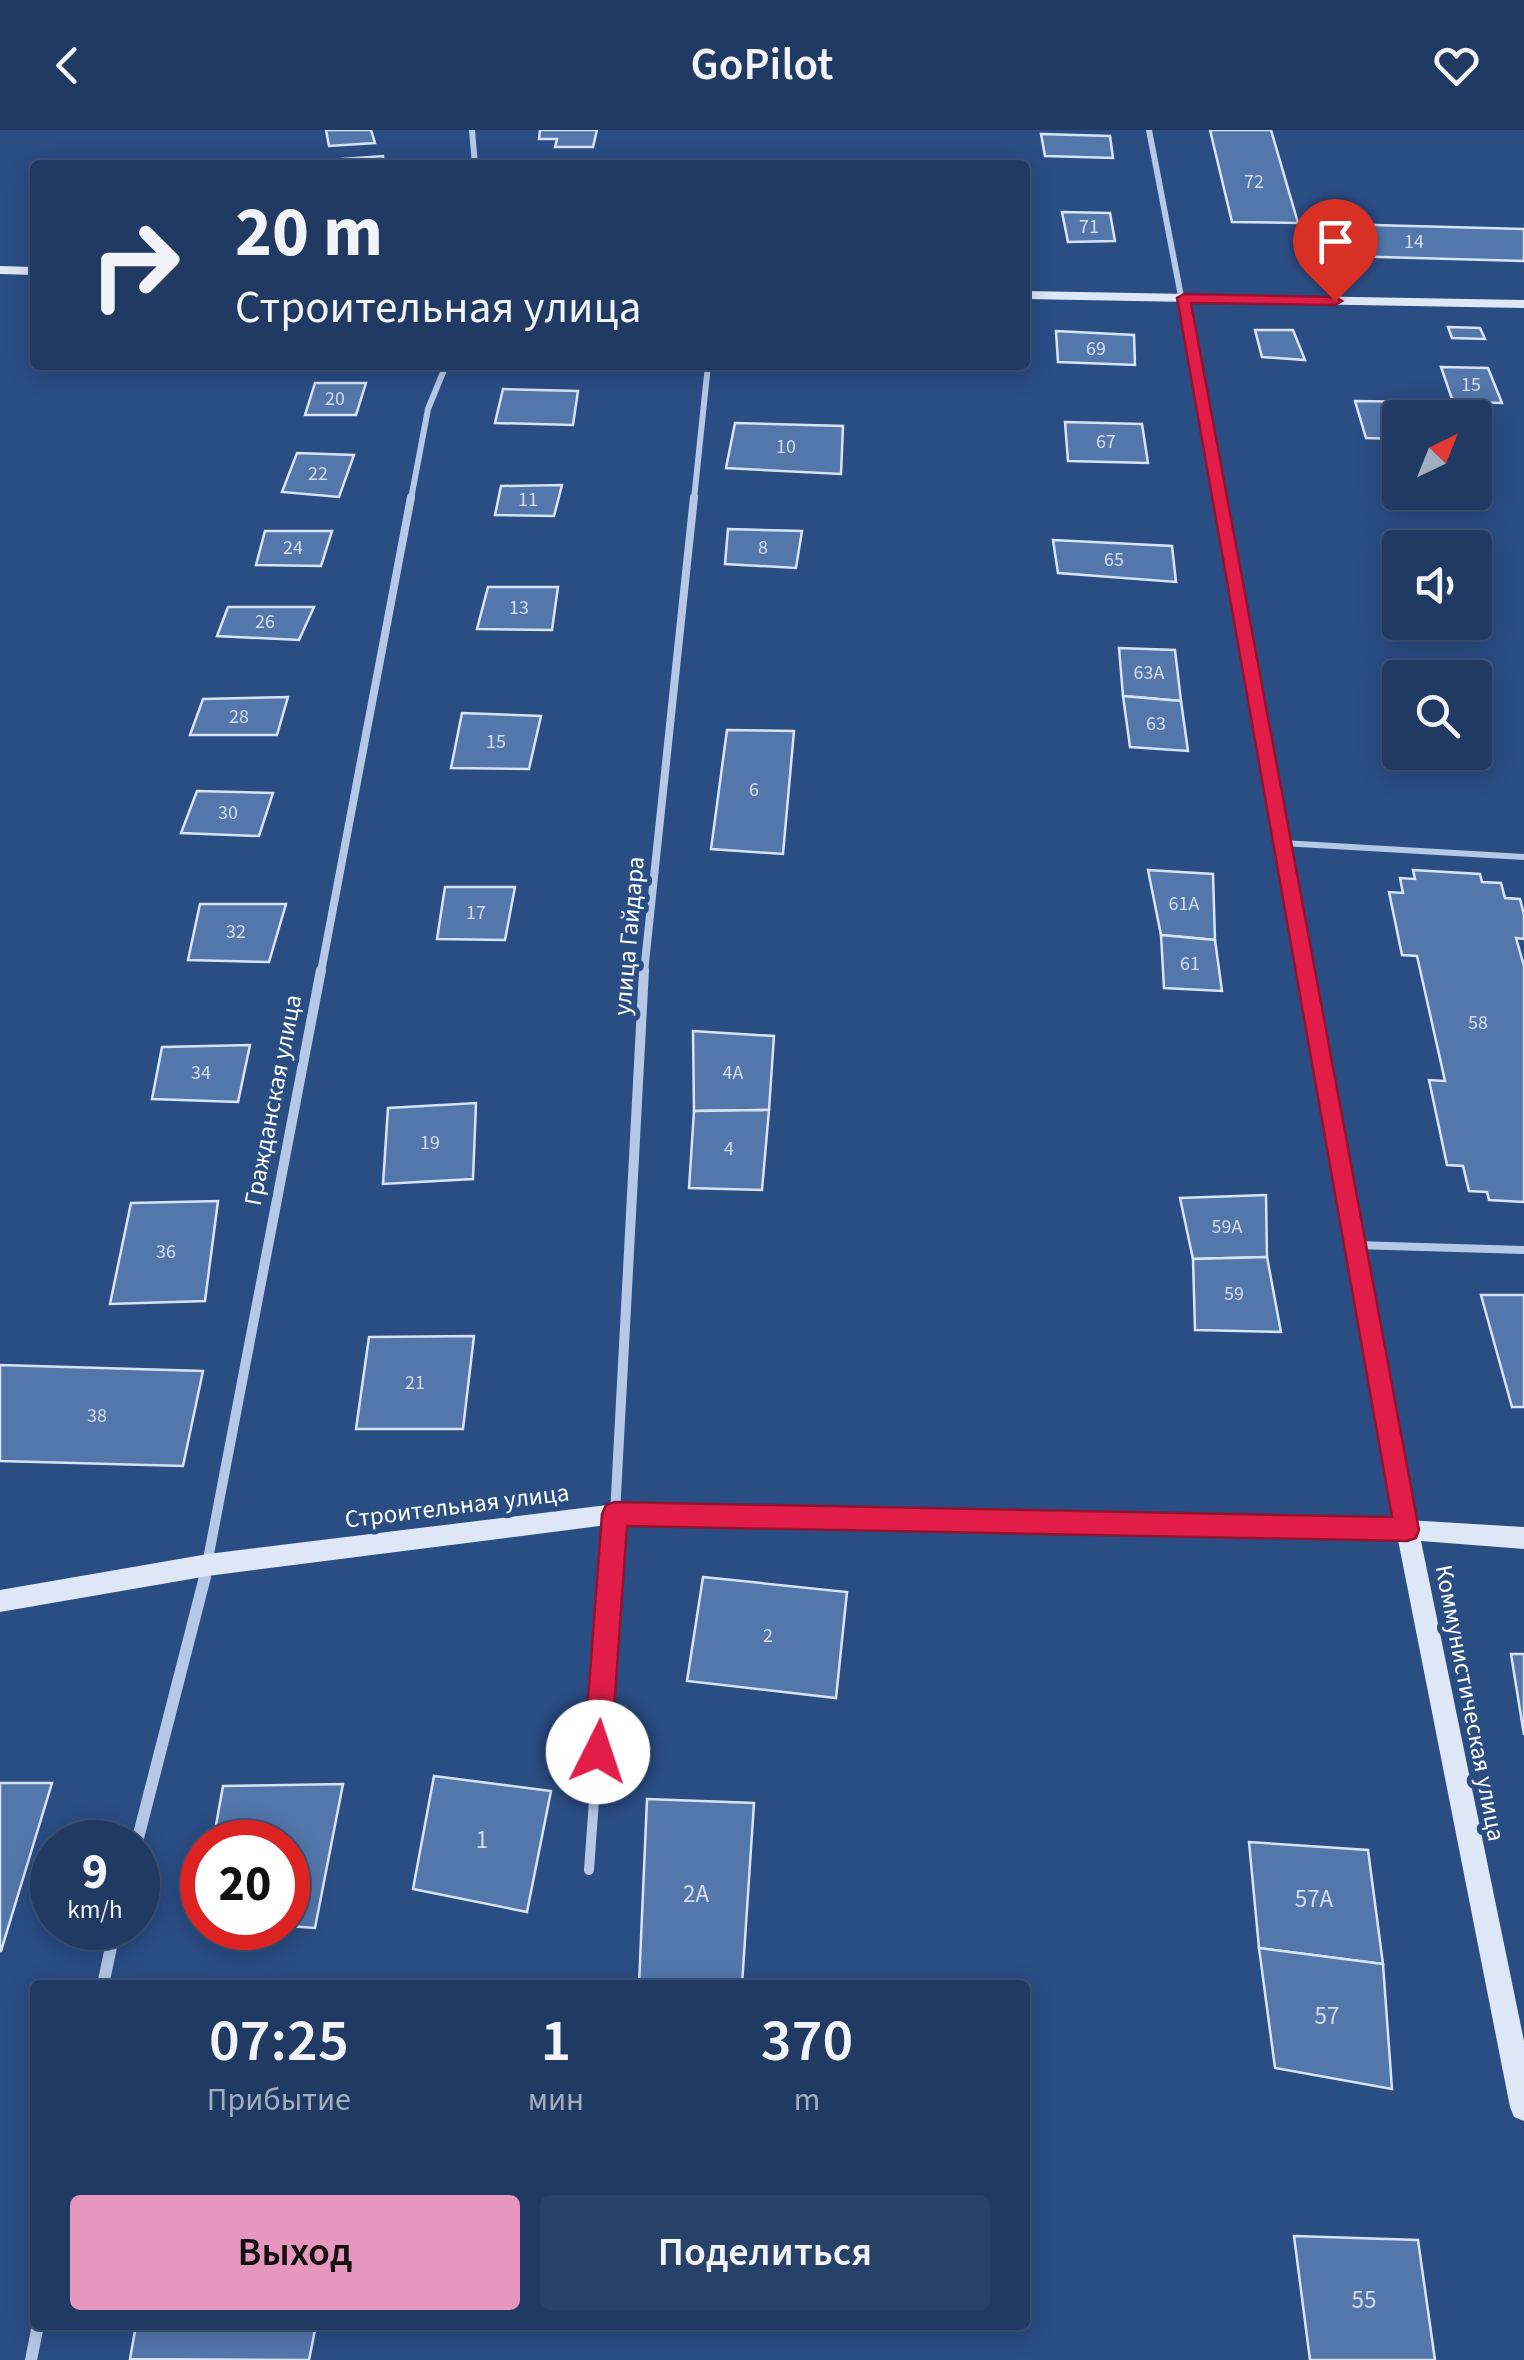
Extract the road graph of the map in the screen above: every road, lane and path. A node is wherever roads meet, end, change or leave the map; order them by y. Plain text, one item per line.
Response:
1 (472, 130) edge
2 (1149, 130) edge
3 (475, 160) edge
4 (0, 270) edge
5 (30, 271) edge
6 (1030, 295) edge
7 (1184, 298) junction
8 (1524, 304) edge
9 (444, 370) edge
10 (707, 370) edge
11 (1282, 843) junction
12 (1524, 858) edge
13 (1355, 1244) junction
14 (1524, 1250) edge
15 (615, 1514) junction
16 (1407, 1530) junction
17 (1524, 1538) edge
18 (208, 1565) junction
19 (0, 1602) edge
20 (143, 1820) edge
21 (589, 1870) dead end
22 (110, 1950) edge
23 (104, 1980) edge
24 (1524, 2106) edge
25 (37, 2330) edge
26 (31, 2360) edge

1 - 3 street
2 - 7 street, Коммунистическая улица
4 - 5 main road
6 - 7 main road
7 - 8 main road
7 - 11 street, Коммунистическая улица
9 - 18 street, Гражданская улица
10 - 15 street, улица Гайдара
11 - 12 lane
11 - 13 street, Коммунистическая улица
13 - 14 lane
13 - 16 street, Коммунистическая улица
15 - 16 main road, Строительная улица
15 - 18 main road, Строительная улица
15 - 21 lane
16 - 17 main road, Строительная улица
16 - 24 main road, Коммунистическая улица
18 - 19 main road, Строительная улица
18 - 20 street, Гражданская улица
22 - 23 street
25 - 26 street

